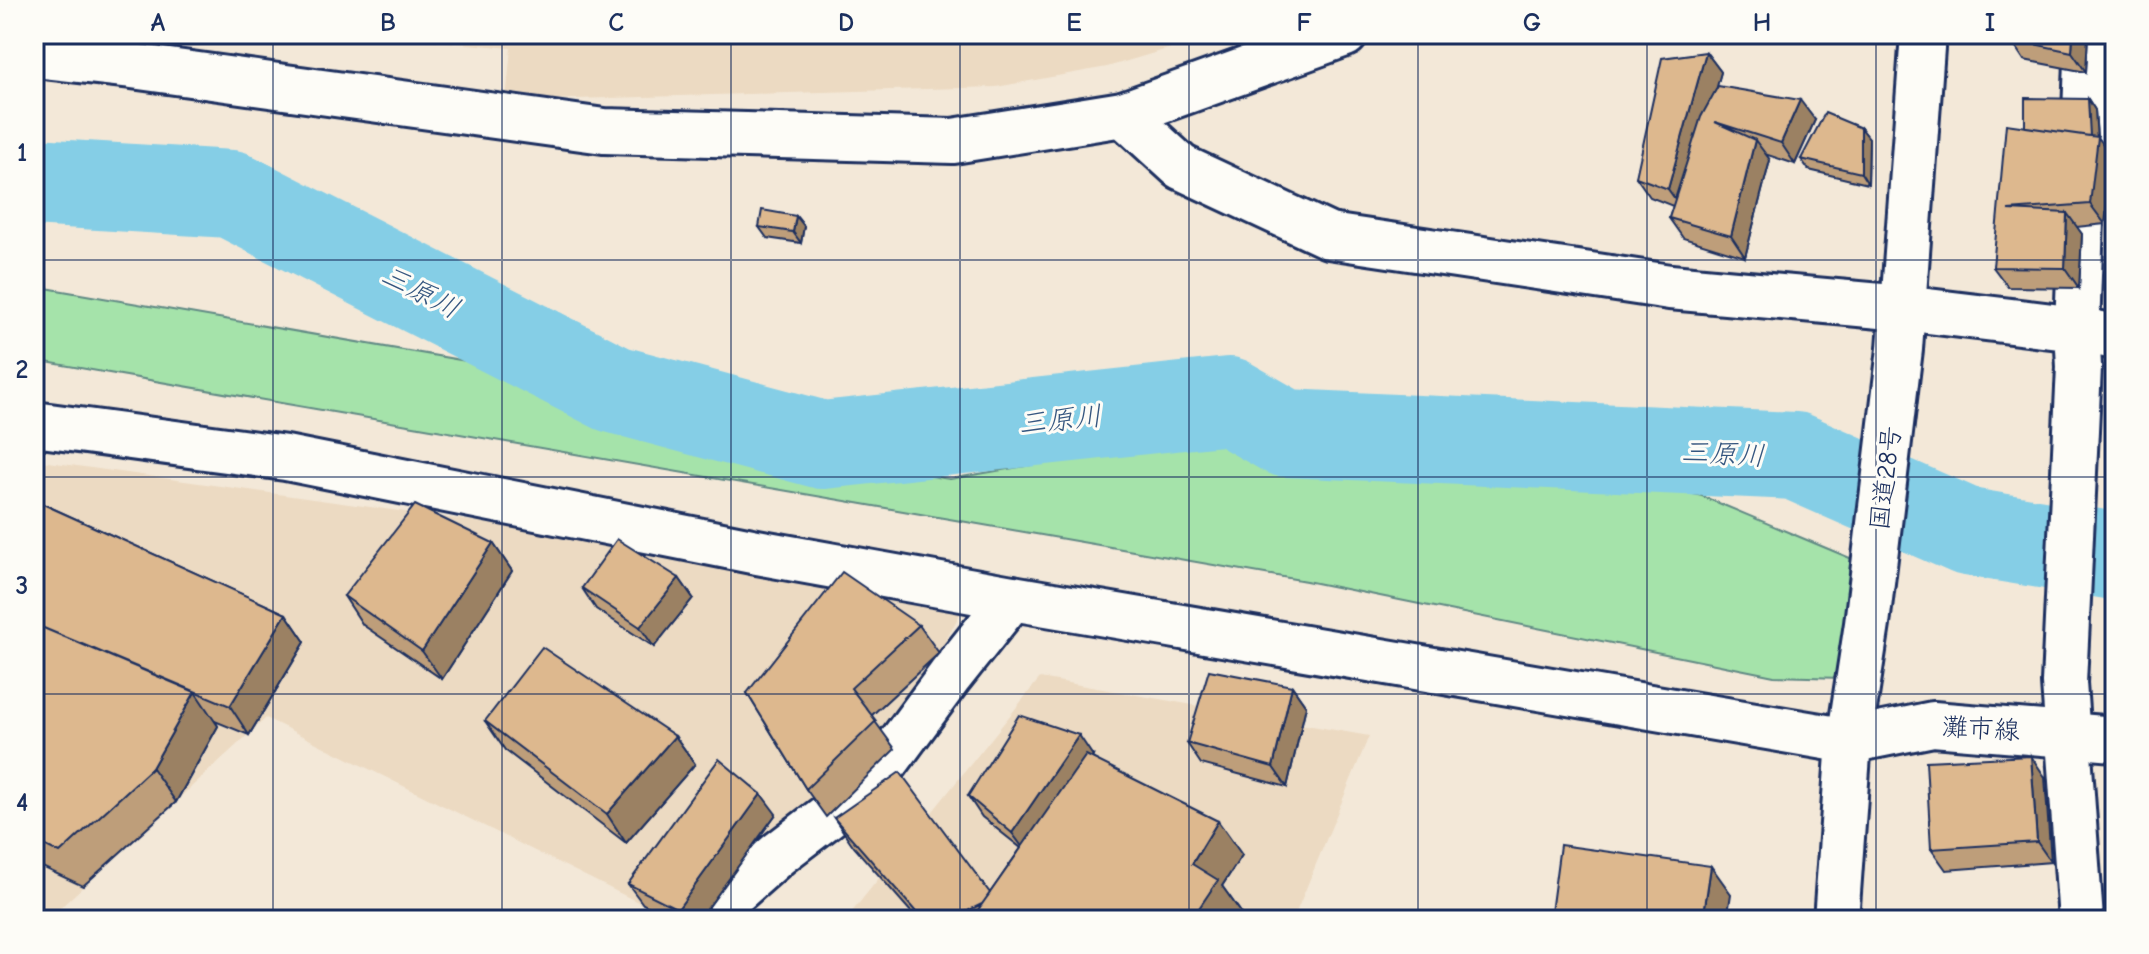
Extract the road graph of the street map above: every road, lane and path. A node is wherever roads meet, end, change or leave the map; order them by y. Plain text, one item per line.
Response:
1 (1345, 34) edge
2 (1923, 34) edge
3 (2088, 34) edge
4 (45, 49) edge
5 (1123, 114) junction
6 (1901, 329) junction
7 (2090, 344) edge
8 (34, 424) edge
9 (1012, 598) junction
10 (2066, 734) junction
11 (2115, 739) edge
12 (1849, 741) junction
13 (703, 920) edge
14 (1836, 920) edge
15 (2081, 920) edge

1 - 5 main road
2 - 6 main road, 国道28号
3 - 7 main road
4 - 5 main road
5 - 6 main road
6 - 7 main road
6 - 12 main road, 国道28号
7 - 10 main road
8 - 9 main road
9 - 12 main road
9 - 13 main road
10 - 11 main road, 灘市線
10 - 12 main road, 灘市線
10 - 15 main road
12 - 14 main road, 国道28号

